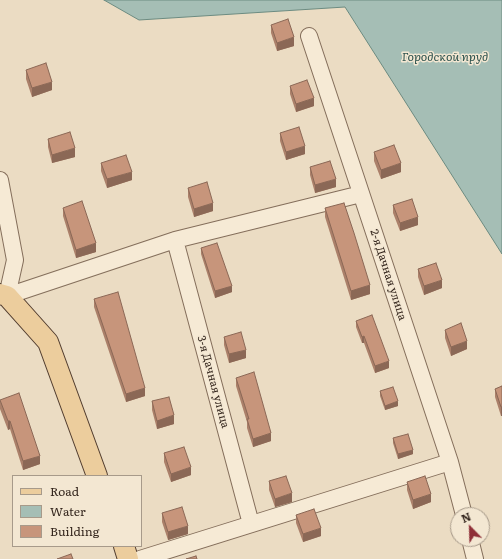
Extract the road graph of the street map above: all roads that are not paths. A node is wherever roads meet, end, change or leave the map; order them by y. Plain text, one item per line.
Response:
1 (309, 36) dead end
2 (0, 180) edge
3 (362, 194) junction
4 (175, 240) junction
5 (4, 295) edge
6 (450, 462) junction
7 (98, 475) edge
8 (462, 507) edge
9 (251, 524) junction
10 (124, 547) edge
11 (472, 547) edge
12 (128, 559) edge
13 (140, 559) edge
14 (475, 559) edge

1 - 3 street, 2-я Дачная улица
2 - 5 street
3 - 4 street
3 - 6 street, 2-я Дачная улица
4 - 5 street
4 - 9 street, 3-я Дачная улица
5 - 7 main road
6 - 8 street, 2-я Дачная улица
6 - 9 street
9 - 13 street
10 - 12 main road
11 - 14 street

